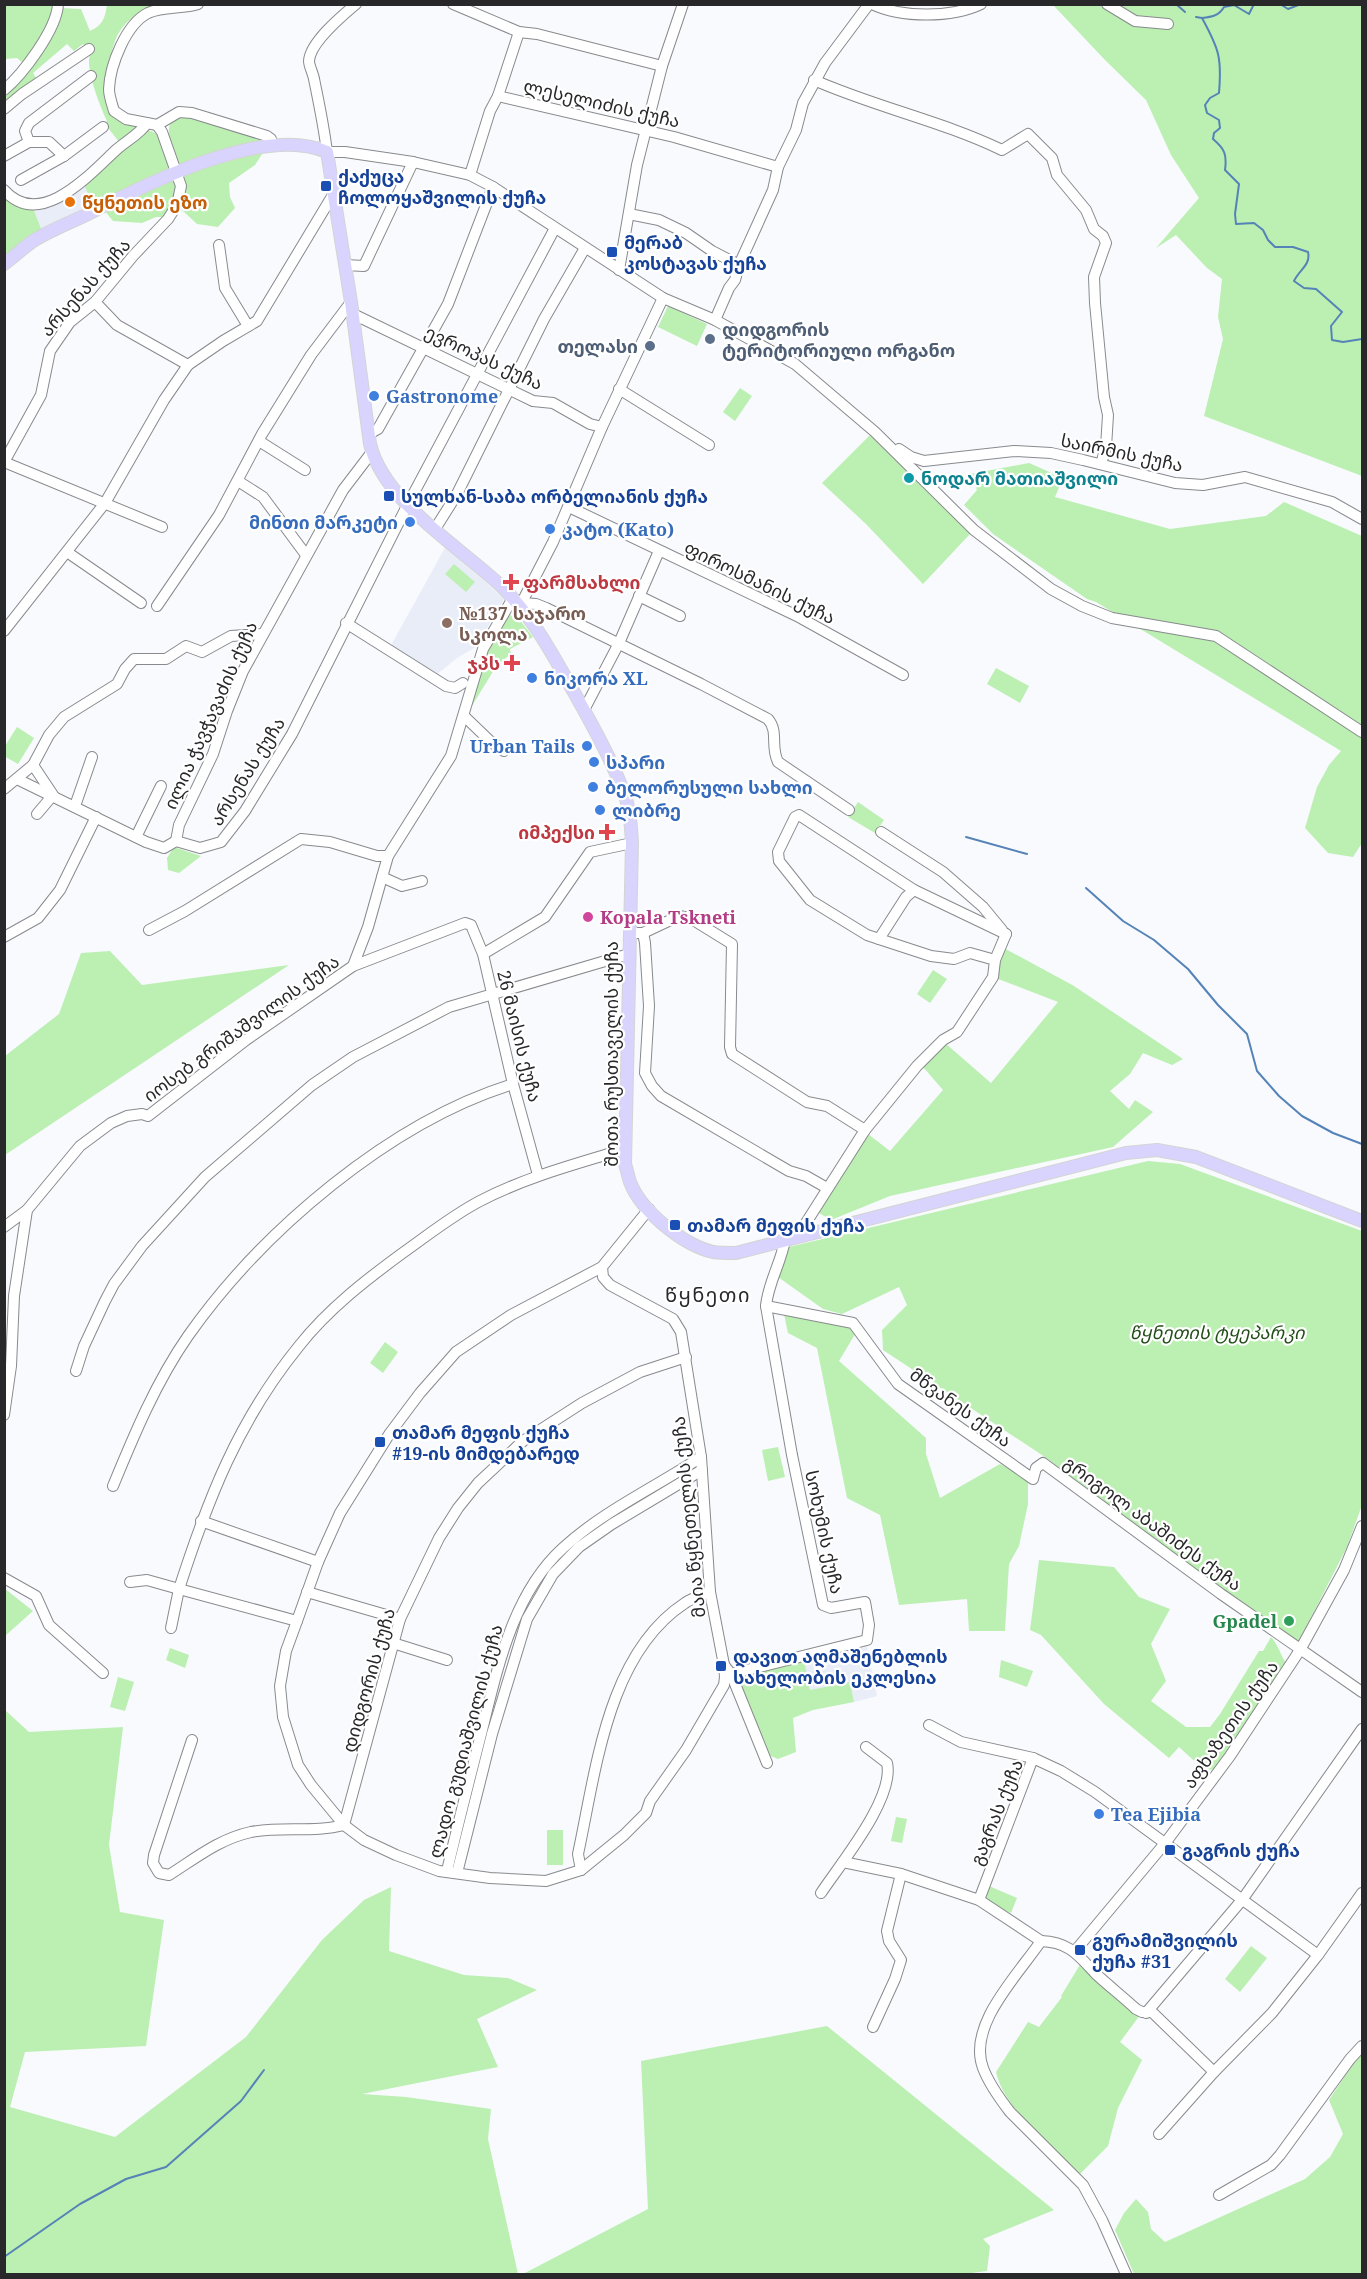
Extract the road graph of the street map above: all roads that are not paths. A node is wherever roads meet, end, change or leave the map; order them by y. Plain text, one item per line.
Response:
1 (58, 4) edge
2 (198, 4) edge
3 (356, 4) edge
4 (453, 4) edge
5 (683, 4) edge
6 (870, 4) edge
7 (981, 4) edge
8 (1107, 4) edge
9 (1168, 24) dead end
10 (519, 32) junction
11 (89, 49) dead end
12 (662, 66) junction
13 (92, 76) dead end
14 (814, 80) junction
15 (4, 90) edge
16 (498, 96) junction
17 (4, 109) edge
18 (152, 124) junction
19 (103, 127) dead end
20 (646, 131) junction
21 (29, 142) junction
22 (272, 146) junction
23 (327, 152) junction
24 (4, 156) edge
25 (64, 156) junction
26 (413, 162) junction
27 (778, 167) junction
28 (177, 172) junction
29 (470, 175) junction
30 (21, 180) dead end
31 (493, 187) junction
32 (4, 190) edge
33 (334, 193) junction
34 (629, 214) junction
35 (555, 228) junction
36 (219, 245) dead end
37 (585, 248) junction
38 (4, 264) edge
39 (345, 265) junction
40 (739, 265) junction
41 (619, 270) junction
42 (663, 298) junction
43 (95, 302) junction
44 (352, 308) junction
45 (715, 320) junction
46 (248, 326) junction
47 (423, 348) junction
48 (188, 365) junction
49 (476, 372) junction
50 (619, 389) junction
51 (510, 390) junction
52 (602, 428) junction
53 (875, 432) junction
54 (369, 434) junction
55 (260, 437) junction
56 (709, 445) dead end
57 (372, 452) junction
58 (4, 462) edge
59 (1101, 464) junction
60 (305, 470) dead end
61 (238, 481) junction
62 (105, 503) junction
63 (408, 504) junction
64 (568, 507) junction
65 (1362, 519) edge
66 (162, 527) dead end
67 (435, 529) junction
68 (659, 551) junction
69 (67, 552) junction
70 (306, 555) junction
71 (639, 596) junction
72 (518, 602) junction
73 (141, 603) dead end
74 (157, 606) dead end
75 (680, 616) dead end
76 (346, 623) junction
77 (4, 631) edge
78 (262, 634) junction
79 (619, 643) junction
80 (903, 675) dead end
81 (463, 683) dead end
82 (584, 710) junction
83 (464, 716) junction
84 (1362, 732) edge
85 (504, 751) dead end
86 (92, 757) dead end
87 (33, 765) junction
88 (17, 779) junction
89 (160, 786) dead end
90 (4, 789) edge
91 (53, 795) junction
92 (75, 806) junction
93 (849, 810) dead end
94 (37, 814) dead end
95 (96, 817) junction
96 (881, 832) dead end
97 (135, 837) junction
98 (176, 841) junction
99 (632, 843) junction
100 (388, 856) junction
101 (382, 877) junction
102 (422, 881) dead end
103 (914, 890) junction
104 (149, 930) dead end
105 (630, 933) junction
106 (643, 933) junction
107 (1006, 934) junction
108 (4, 937) edge
109 (879, 939) junction
110 (483, 954) junction
111 (629, 954) junction
112 (995, 960) junction
113 (353, 966) junction
114 (493, 994) junction
115 (513, 1084) junction
116 (865, 1130) junction
117 (625, 1149) junction
118 (538, 1175) junction
119 (827, 1188) junction
120 (649, 1209) junction
121 (27, 1210) junction
122 (1362, 1221) edge
123 (4, 1227) edge
124 (791, 1238) junction
125 (602, 1267) junction
126 (766, 1306) junction
127 (686, 1358) junction
128 (76, 1371) dead end
129 (4, 1415) edge
130 (701, 1457) junction
131 (1043, 1463) joint
132 (702, 1470) junction
133 (113, 1486) dead end
134 (659, 1490) junction
135 (201, 1521) junction
136 (1362, 1526) edge
137 (318, 1562) junction
138 (4, 1578) edge
139 (130, 1582) dead end
140 (179, 1589) junction
141 (307, 1592) junction
142 (710, 1592) junction
143 (400, 1619) junction
144 (297, 1621) junction
145 (171, 1628) dead end
146 (393, 1643) junction
147 (1300, 1650) junction
148 (447, 1660) dead end
149 (728, 1670) junction
150 (103, 1673) dead end
151 (1362, 1692) edge
152 (929, 1725) dead end
153 (1362, 1730) edge
154 (192, 1740) dead end
155 (866, 1747) dead end
156 (1033, 1758) junction
157 (767, 1763) dead end
158 (344, 1826) junction
159 (1166, 1842) junction
160 (843, 1862) junction
161 (581, 1870) junction
162 (452, 1872) junction
163 (901, 1874) junction
164 (821, 1893) dead end
165 (1362, 1893) edge
166 (979, 1900) junction
167 (1242, 1900) junction
168 (1041, 1941) junction
169 (1075, 1951) junction
170 (1318, 1955) junction
171 (1146, 2013) junction
172 (873, 2027) dead end
173 (1362, 2046) edge
174 (1214, 2072) junction
175 (1159, 2134) dead end
176 (1219, 2195) dead end
177 (1126, 2274) edge

1 - 15 street
2 - 18 street
3 - 23 street
4 - 10 street
5 - 12 street
6 - 7 street
6 - 14 street
8 - 9 street
10 - 12 street
10 - 16 street
11 - 17 street
12 - 20 street
13 - 21 street
14 - 27 street
14 - 59 street
16 - 20 street, ლესელიძის ქუჩა
16 - 29 street, ლესელიძის ქუჩა
18 - 22 street
18 - 28 street
18 - 32 street
19 - 25 street
20 - 27 street, ლესელიძის ქუჩა
20 - 34 street
21 - 24 street
21 - 25 street
22 - 23 main road
22 - 28 main road
23 - 26 street
23 - 33 main road, შოთა რუსთაველის ქუჩა
25 - 30 street
26 - 29 street
26 - 39 street
27 - 40 street
28 - 38 main road
28 - 43 street, არსენას ქუჩა
29 - 31 street
31 - 35 street
31 - 47 street
33 - 39 main road, შოთა რუსთაველის ქუჩა
33 - 46 street
34 - 40 street
34 - 41 street
35 - 37 street
35 - 49 street
36 - 46 street
37 - 41 street
37 - 51 street
39 - 44 main road, შოთა რუსთაველის ქუჩა
40 - 45 street
41 - 42 street
42 - 45 street
42 - 50 street, იოსებ გრიშაშვილის ქუჩა
43 - 48 street
43 - 58 street, არსენას ქუჩა
44 - 47 street, ევროპას ქუჩა
44 - 54 main road, შოთა რუსთაველის ქუჩა
44 - 55 street
45 - 53 street
46 - 48 street
47 - 49 street, ევროპას ქუჩა
47 - 54 street
48 - 62 street
49 - 51 street, ევროპას ქუჩა
49 - 63 street
50 - 52 street, იოსებ გრიშაშვილის ქუჩა
50 - 56 street
51 - 52 street, ევროპას ქუჩა
51 - 67 street
52 - 64 street, იოსებ გრიშაშვილის ქუჩა
53 - 59 street, საირმის ქუჩა
53 - 84 street
54 - 57 main road, შოთა რუსთაველის ქუჩა
55 - 60 street
55 - 61 street
57 - 63 main road, შოთა რუსთაველის ქუჩა
57 - 70 street, ილია ჭავჭავაძის ქუჩა
58 - 62 street
59 - 65 street, საირმის ქუჩა
61 - 70 street
61 - 74 street
62 - 66 street
62 - 69 street
63 - 67 main road, შოთა რუსთაველის ქუჩა
63 - 76 street, არსენას ქუჩა
64 - 68 street, ფიროსმანის ქუჩა
64 - 72 street, იოსებ გრიშაშვილის ქუჩა
67 - 72 main road, შოთა რუსთაველის ქუჩა
68 - 71 street
68 - 80 street, ფიროსმანის ქუჩა
69 - 73 street
69 - 77 street
70 - 78 street, ილია ჭავჭავაძის ქუჩა
71 - 75 street
71 - 79 street
72 - 79 street
72 - 82 main road, შოთა რუსთაველის ქუჩა
72 - 83 street, იოსებ გრიშაშვილის ქუჩა
76 - 81 street
76 - 98 street, არსენას ქუჩა
78 - 87 street
78 - 98 street, ილია ჭავჭავაძის ქუჩა
79 - 82 street
79 - 93 street
82 - 99 main road, შოთა რუსთაველის ქუჩა
83 - 85 street
83 - 100 street, იოსებ გრიშაშვილის ქუჩა
86 - 92 street
87 - 88 street
87 - 91 street
88 - 90 street
88 - 91 street, არსენას ქუჩა
89 - 97 street
91 - 92 street, არსენას ქუჩა
91 - 94 street
92 - 95 street, არსენას ქუჩა
95 - 97 street, არსენას ქუჩა
95 - 108 street
96 - 107 street
97 - 98 street, არსენას ქუჩა
99 - 105 main road, შოთა რუსთაველის ქუჩა
99 - 110 street, 26 მაისის ქუჩა
100 - 101 street, იოსებ გრიშაშვილის ქუჩა
100 - 104 street
101 - 102 street
101 - 113 street, იოსებ გრიშაშვილის ქუჩა
103 - 107 street
103 - 109 street
103 - 109 street
105 - 106 street
105 - 111 main road, შოთა რუსთაველის ქუჩა
106 - 116 street
106 - 119 street
107 - 112 street, სოხუმის ქუჩა
109 - 112 street
110 - 113 street
110 - 114 street, 26 მაისის ქუჩა
111 - 114 street
111 - 117 main road, შოთა რუსთაველის ქუჩა
112 - 116 street, სოხუმის ქუჩა
113 - 121 street, იოსებ გრიშაშვილის ქუჩა
114 - 115 street, 26 მაისის ქუჩა
114 - 128 street
115 - 118 street, 26 მაისის ქუჩა
115 - 133 street
116 - 119 street, სოხუმის ქუჩა
117 - 118 street
117 - 120 main road, შოთა რუსთაველის ქუჩა
118 - 135 street
119 - 124 street, სოხუმის ქუჩა
120 - 124 main road, შოთა რუსთაველის ქუჩა
120 - 125 street
121 - 123 street, იოსებ გრიშაშვილის ქუჩა
121 - 129 street
122 - 124 main road, შოთა რუსთაველის ქუჩა
124 - 126 street, სოხუმის ქუჩა
125 - 127 street, მაია წყნეთელის ქუჩა
125 - 137 street, მაია წყნეთელის ქუჩა
126 - 131 street, მწვანეს ქუჩა
126 - 149 street, სოხუმის ქუჩა
127 - 130 street, მაია წყნეთელის ქუჩა
127 - 143 street, დიდგორის ქუჩა
130 - 132 street, მაია წყნეთელის ქუჩა
130 - 134 street, ლადო გუდიაშვილის ქუჩა
131 - 147 street, გრიგოლ აბაშიძეს ქუჩა
132 - 134 street, ლადო გუდიაშვილის ქუჩა
132 - 142 street, მაია წყნეთელის ქუჩა
134 - 162 street, ლადო გუდიაშვილის ქუჩა
135 - 137 street
135 - 140 street
136 - 147 street, აფხაზეთის ქუჩა
137 - 141 street, მაია წყნეთელის ქუჩა
138 - 150 street
139 - 140 street
140 - 144 street
140 - 145 street
141 - 143 street
141 - 144 street, მაია წყნეთელის ქუჩა
142 - 149 street, მაია წყნეთელის ქუჩა
142 - 161 street
143 - 146 street, დიდგორის ქუჩა
144 - 158 street, მაია წყნეთელის ქუჩა
146 - 148 street
146 - 158 street, დიდგორის ქუჩა
147 - 151 street, გრიგოლ აბაშიძეს ქუჩა
147 - 159 street, აფხაზეთის ქუჩა
149 - 157 street
149 - 161 street, მაია წყნეთელის ქუჩა
152 - 156 street
153 - 167 street
154 - 158 street
155 - 160 street
156 - 159 street, გაგრას ქუჩა
156 - 166 street, გაგრას ქუჩა
158 - 162 street, მაია წყნეთელის ქუჩა
159 - 167 street, გაგრას ქუჩა
159 - 169 street, აფხაზეთის ქუჩა
160 - 163 street
160 - 164 street
161 - 162 street, მაია წყნეთელის ქუჩა
163 - 166 street
163 - 172 street
165 - 170 street
166 - 168 street
167 - 170 street, გაგრას ქუჩა
167 - 171 street
168 - 169 street
168 - 177 street
169 - 171 street
170 - 174 street
171 - 174 street
173 - 176 street
174 - 175 street

